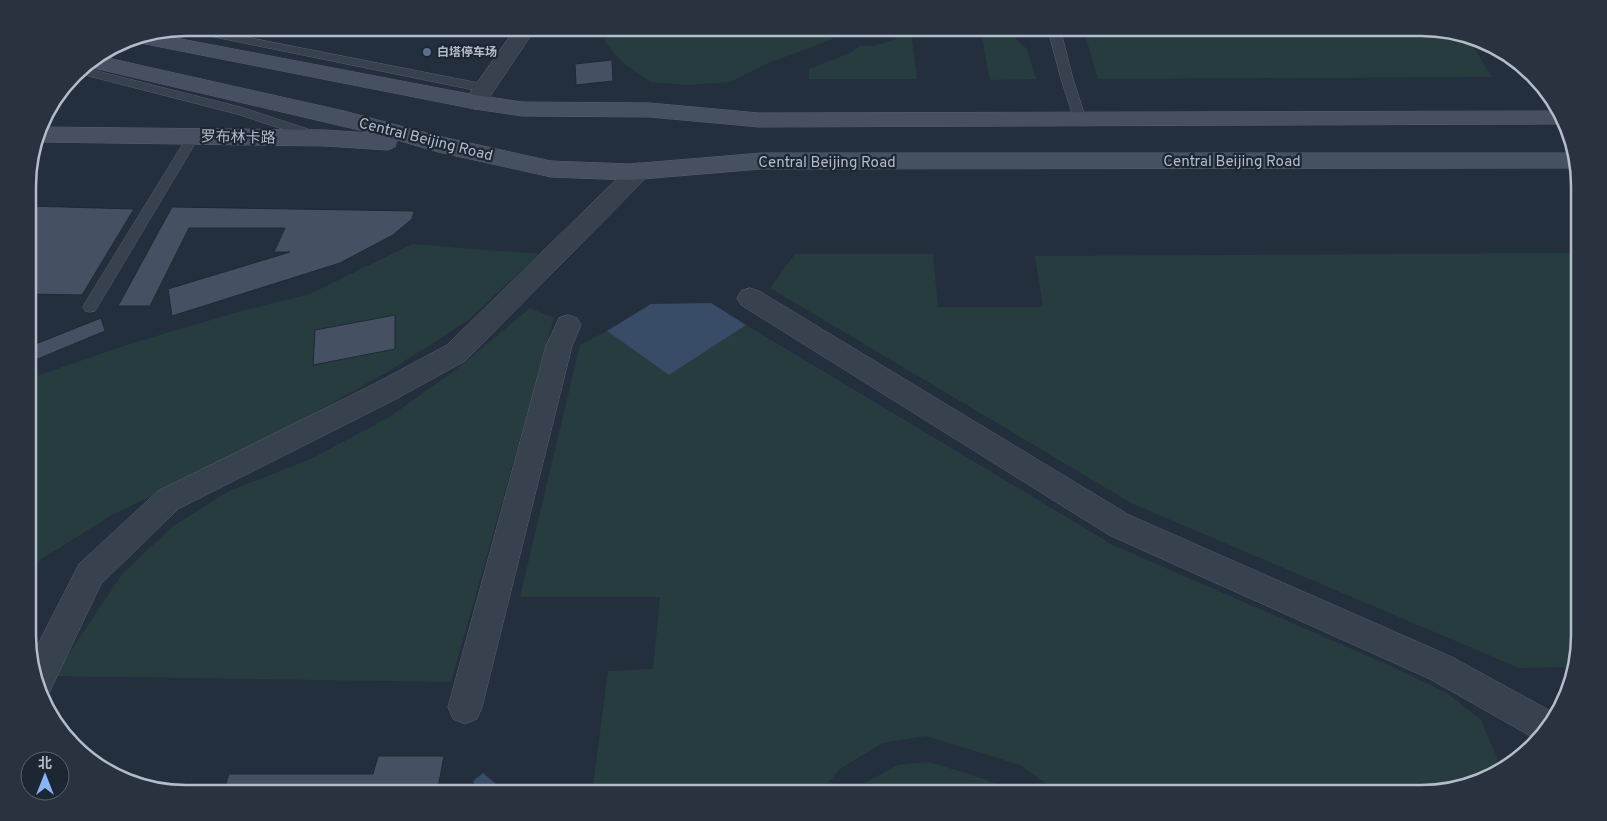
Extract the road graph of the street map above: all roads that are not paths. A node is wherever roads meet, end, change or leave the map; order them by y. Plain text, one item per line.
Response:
1 (220, 36) edge
2 (521, 36) edge
3 (1056, 36) edge
4 (156, 40) edge
5 (100, 63) edge
6 (88, 72) edge
7 (480, 95) junction
8 (1554, 118) edge
9 (1080, 119) junction
10 (46, 135) edge
11 (193, 137) junction
12 (325, 138) junction
13 (438, 144) junction
14 (1568, 161) edge
15 (639, 171) junction
16 (750, 298) dead end
17 (90, 307) dead end
18 (568, 325) dead end
19 (41, 672) edge
20 (465, 707) dead end
21 (1541, 724) edge

1 - 7 lane
2 - 7 street
3 - 9 lane
4 - 7 main road
5 - 13 main road, Central Beijing Road
6 - 12 lane
7 - 9 main road
8 - 9 main road
10 - 11 main road, 罗布林卡路
11 - 12 main road, 罗布林卡路
11 - 17 lane
12 - 13 main road, 罗布林卡路
13 - 15 main road, Central Beijing Road
14 - 15 main road, Central Beijing Road
15 - 19 street
16 - 21 street
18 - 20 street

